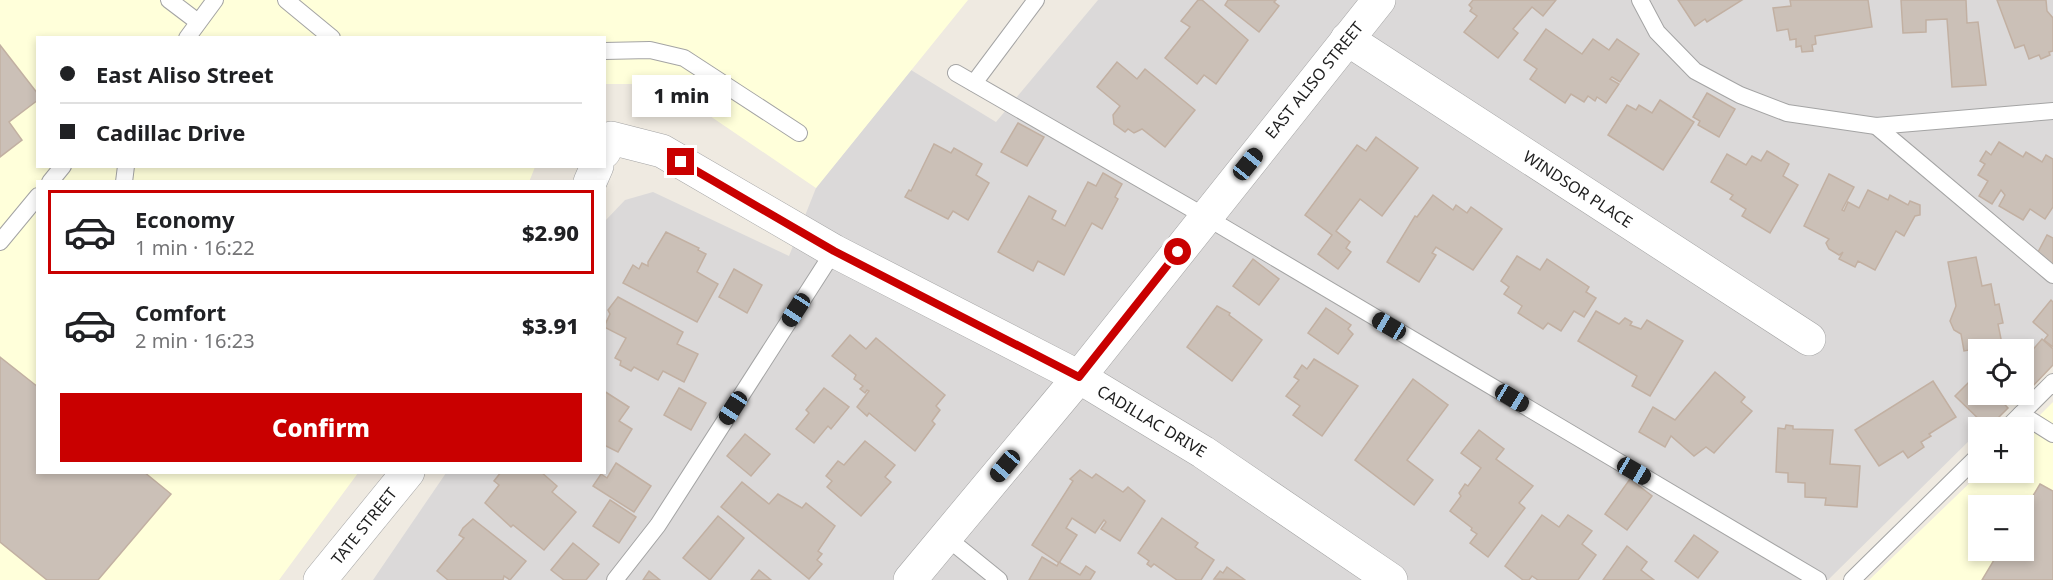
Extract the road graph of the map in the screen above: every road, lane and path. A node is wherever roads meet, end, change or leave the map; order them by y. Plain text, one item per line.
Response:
1 (169, 0) edge
2 (215, 0) edge
3 (286, 0) edge
4 (1036, 0) edge
5 (1379, 0) edge
6 (1640, 0) edge
7 (198, 22) junction
8 (188, 36) edge
9 (330, 36) edge
10 (1347, 39) junction
11 (606, 51) edge
12 (956, 73) dead end
13 (974, 83) junction
14 (2053, 111) edge
15 (1876, 126) junction
16 (800, 133) dead end
17 (606, 152) edge
18 (61, 168) edge
19 (52, 180) edge
20 (36, 198) edge
21 (1206, 217) junction
22 (0, 242) edge
23 (834, 251) junction
24 (2053, 275) edge
25 (1809, 339) dead end
26 (1079, 377) junction
27 (2053, 382) edge
28 (2021, 414) junction
29 (2018, 417) edge
30 (2053, 434) edge
31 (1968, 466) edge
32 (406, 474) edge
33 (946, 537) junction
34 (320, 580) edge
35 (615, 580) edge
36 (910, 580) edge
37 (999, 580) edge
38 (1391, 580) edge
39 (1818, 580) edge
40 (1852, 580) edge

1 - 7 lane
2 - 7 lane
3 - 9 lane
4 - 13 lane
5 - 10 street, EAST ALISO STREET
6 - 15 lane
7 - 8 lane
10 - 21 street, EAST ALISO STREET
10 - 25 street, WINDSOR PLACE
11 - 16 lane
12 - 13 lane
13 - 21 lane
14 - 15 lane
15 - 24 lane
17 - 23 street, CADILLAC DRIVE
18 - 19 lane
20 - 22 lane
21 - 26 street, EAST ALISO STREET
21 - 39 lane
23 - 26 street, CADILLAC DRIVE
23 - 35 lane
26 - 33 street, EAST ALISO STREET
26 - 38 street, CADILLAC DRIVE
27 - 28 lane
28 - 29 lane
28 - 30 lane
31 - 40 lane
32 - 34 street, TATE STREET
33 - 36 street, EAST ALISO STREET
33 - 37 lane

